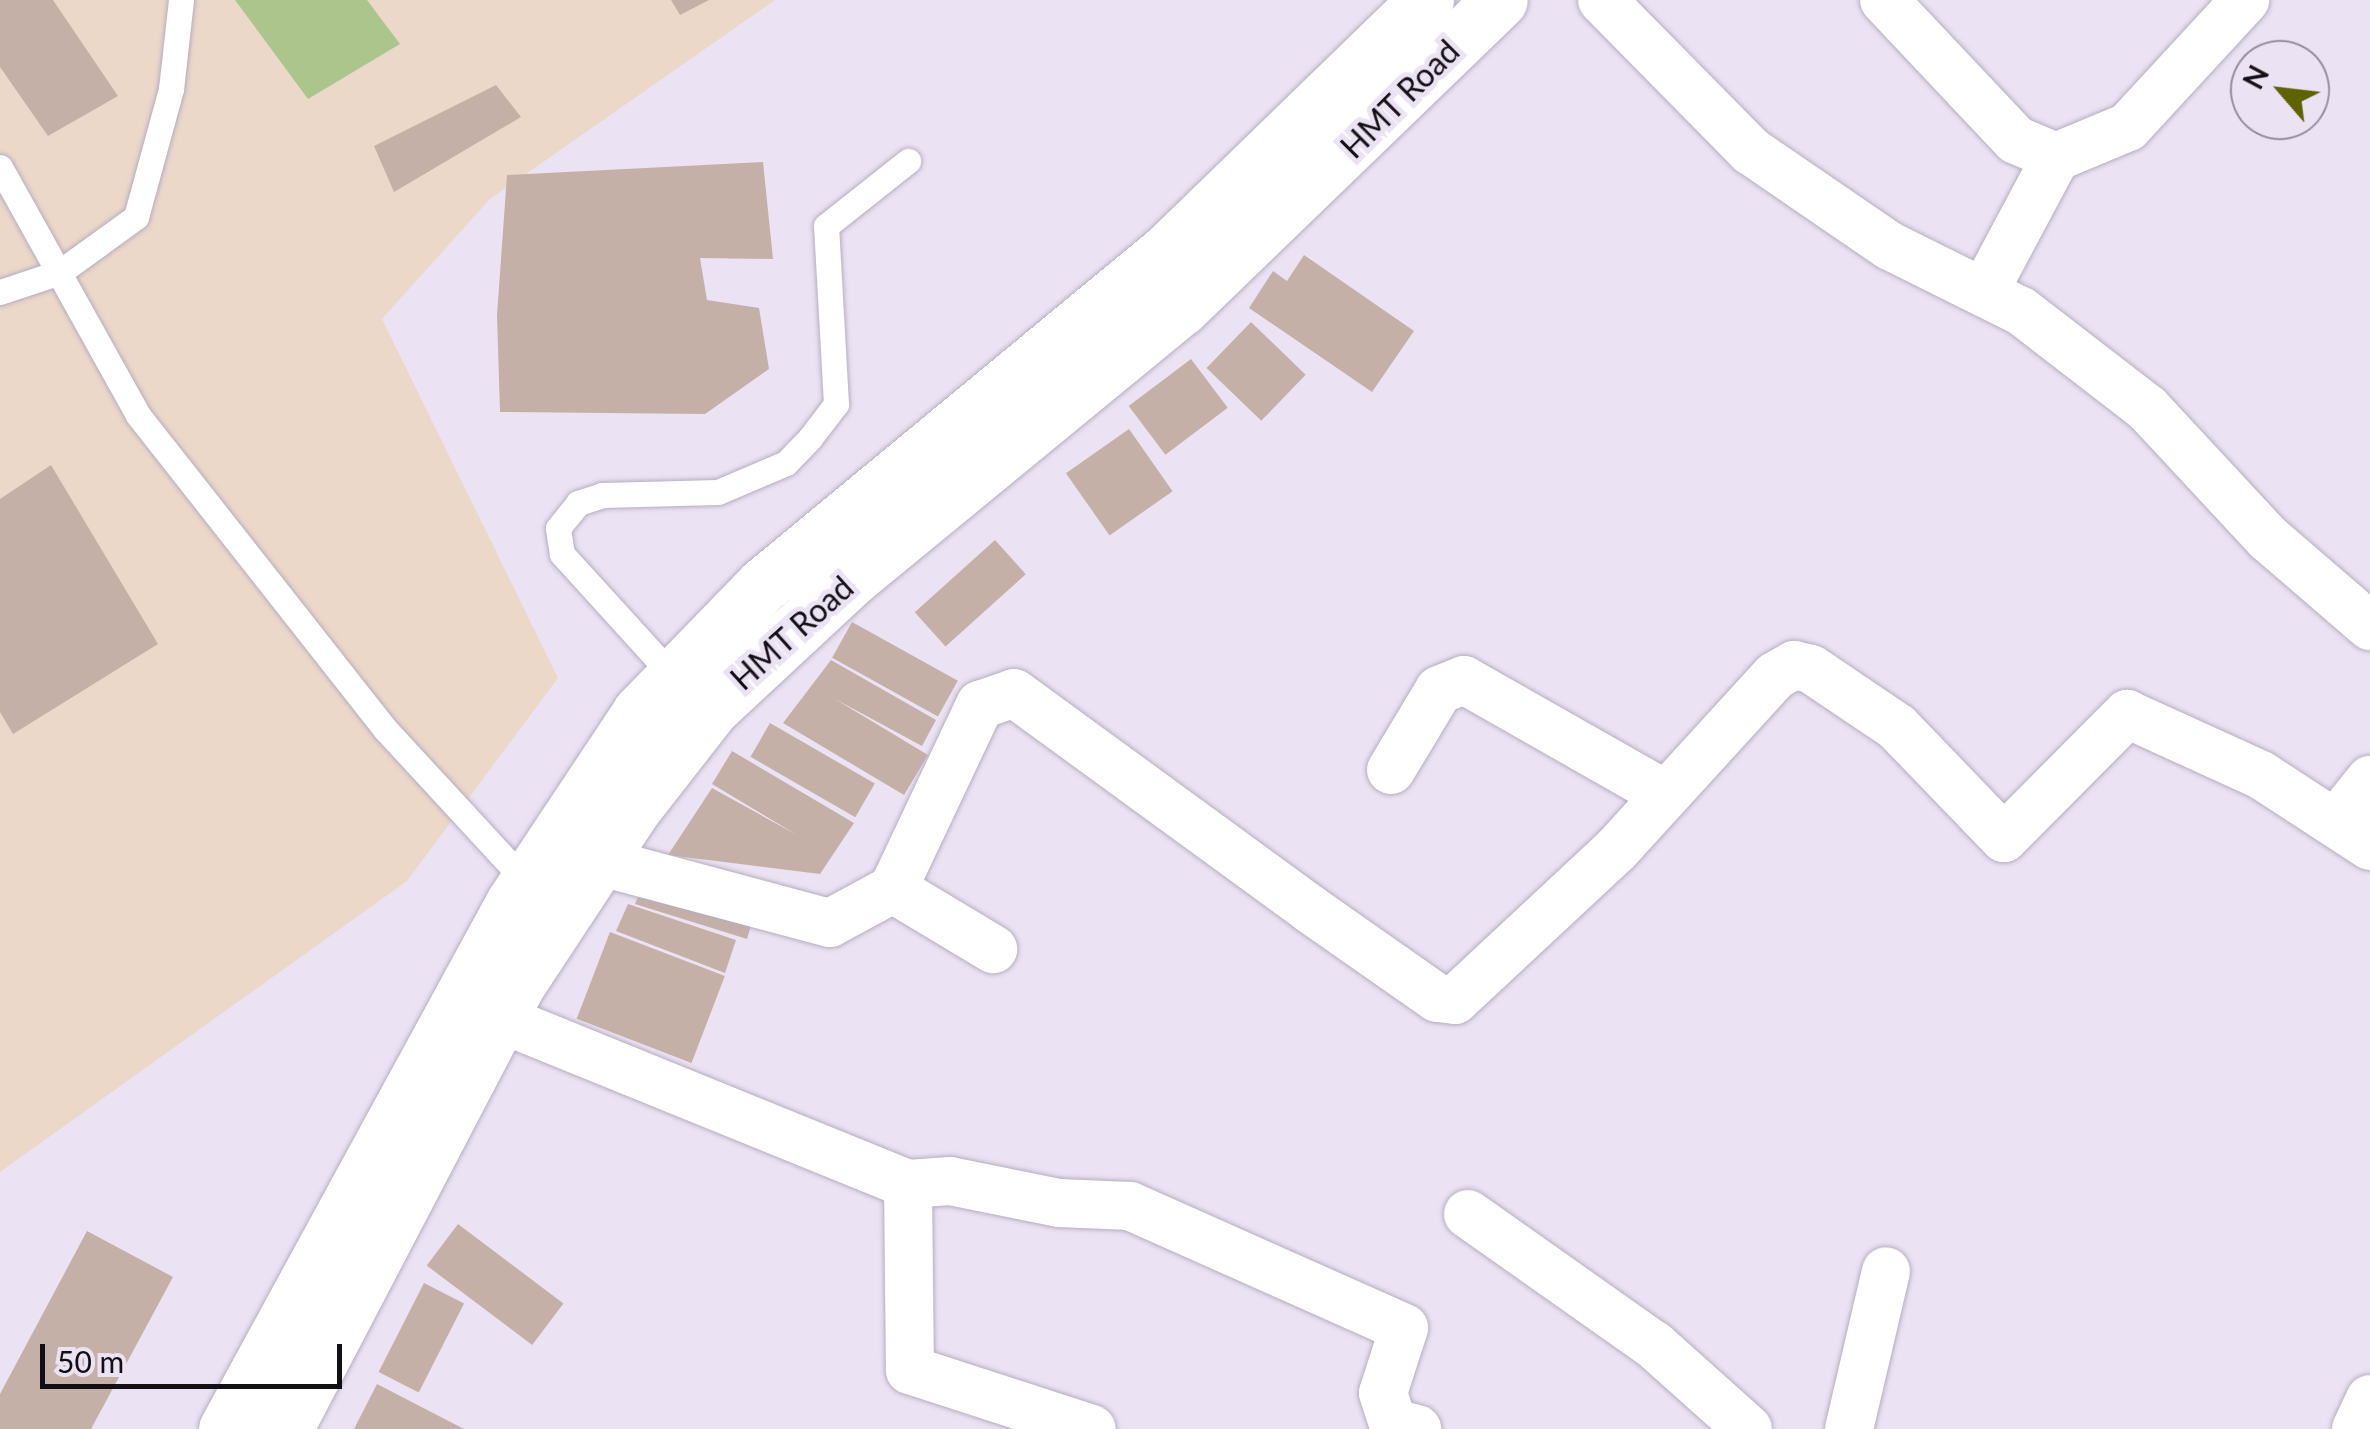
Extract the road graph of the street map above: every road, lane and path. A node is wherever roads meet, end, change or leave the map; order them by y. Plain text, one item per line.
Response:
1 (181, 0) edge
2 (1426, 0) edge
3 (1500, 0) edge
4 (1602, 0) edge
5 (1884, 0) edge
6 (2245, 0) edge
7 (2056, 157) junction
8 (908, 162) dead end
9 (0, 167) edge
10 (60, 272) junction
11 (0, 292) edge
12 (1984, 292) junction
13 (2370, 626) edge
14 (672, 675) junction
15 (1392, 770) dead end
16 (2370, 780) edge
17 (1665, 794) junction
18 (2353, 833) edge
19 (598, 862) junction
20 (526, 882) junction
21 (892, 890) junction
22 (992, 948) dead end
23 (499, 1018) junction
24 (908, 1184) junction
25 (1468, 1214) dead end
26 (1886, 1271) dead end
27 (2370, 1400) edge
28 (1398, 1427) edge
29 (226, 1429) edge
30 (284, 1429) edge
31 (1092, 1429) edge
32 (1748, 1429) edge
33 (1849, 1429) edge
34 (2356, 1429) edge

1 - 10 lane
2 - 14 main road, HMT Road
3 - 19 main road, HMT Road
4 - 12 street
5 - 7 street
6 - 7 street
7 - 12 street
8 - 14 lane
9 - 10 lane
10 - 11 lane
10 - 20 lane
12 - 13 street
14 - 20 main road, HMT Road
15 - 17 street
16 - 18 street
17 - 18 street
17 - 21 street
19 - 21 street
19 - 23 main road, HMT Road
20 - 29 main road, HMT Road
21 - 22 street
23 - 24 street
23 - 30 main road, HMT Road
24 - 28 street
24 - 31 street
25 - 32 street
26 - 33 street
27 - 34 street

